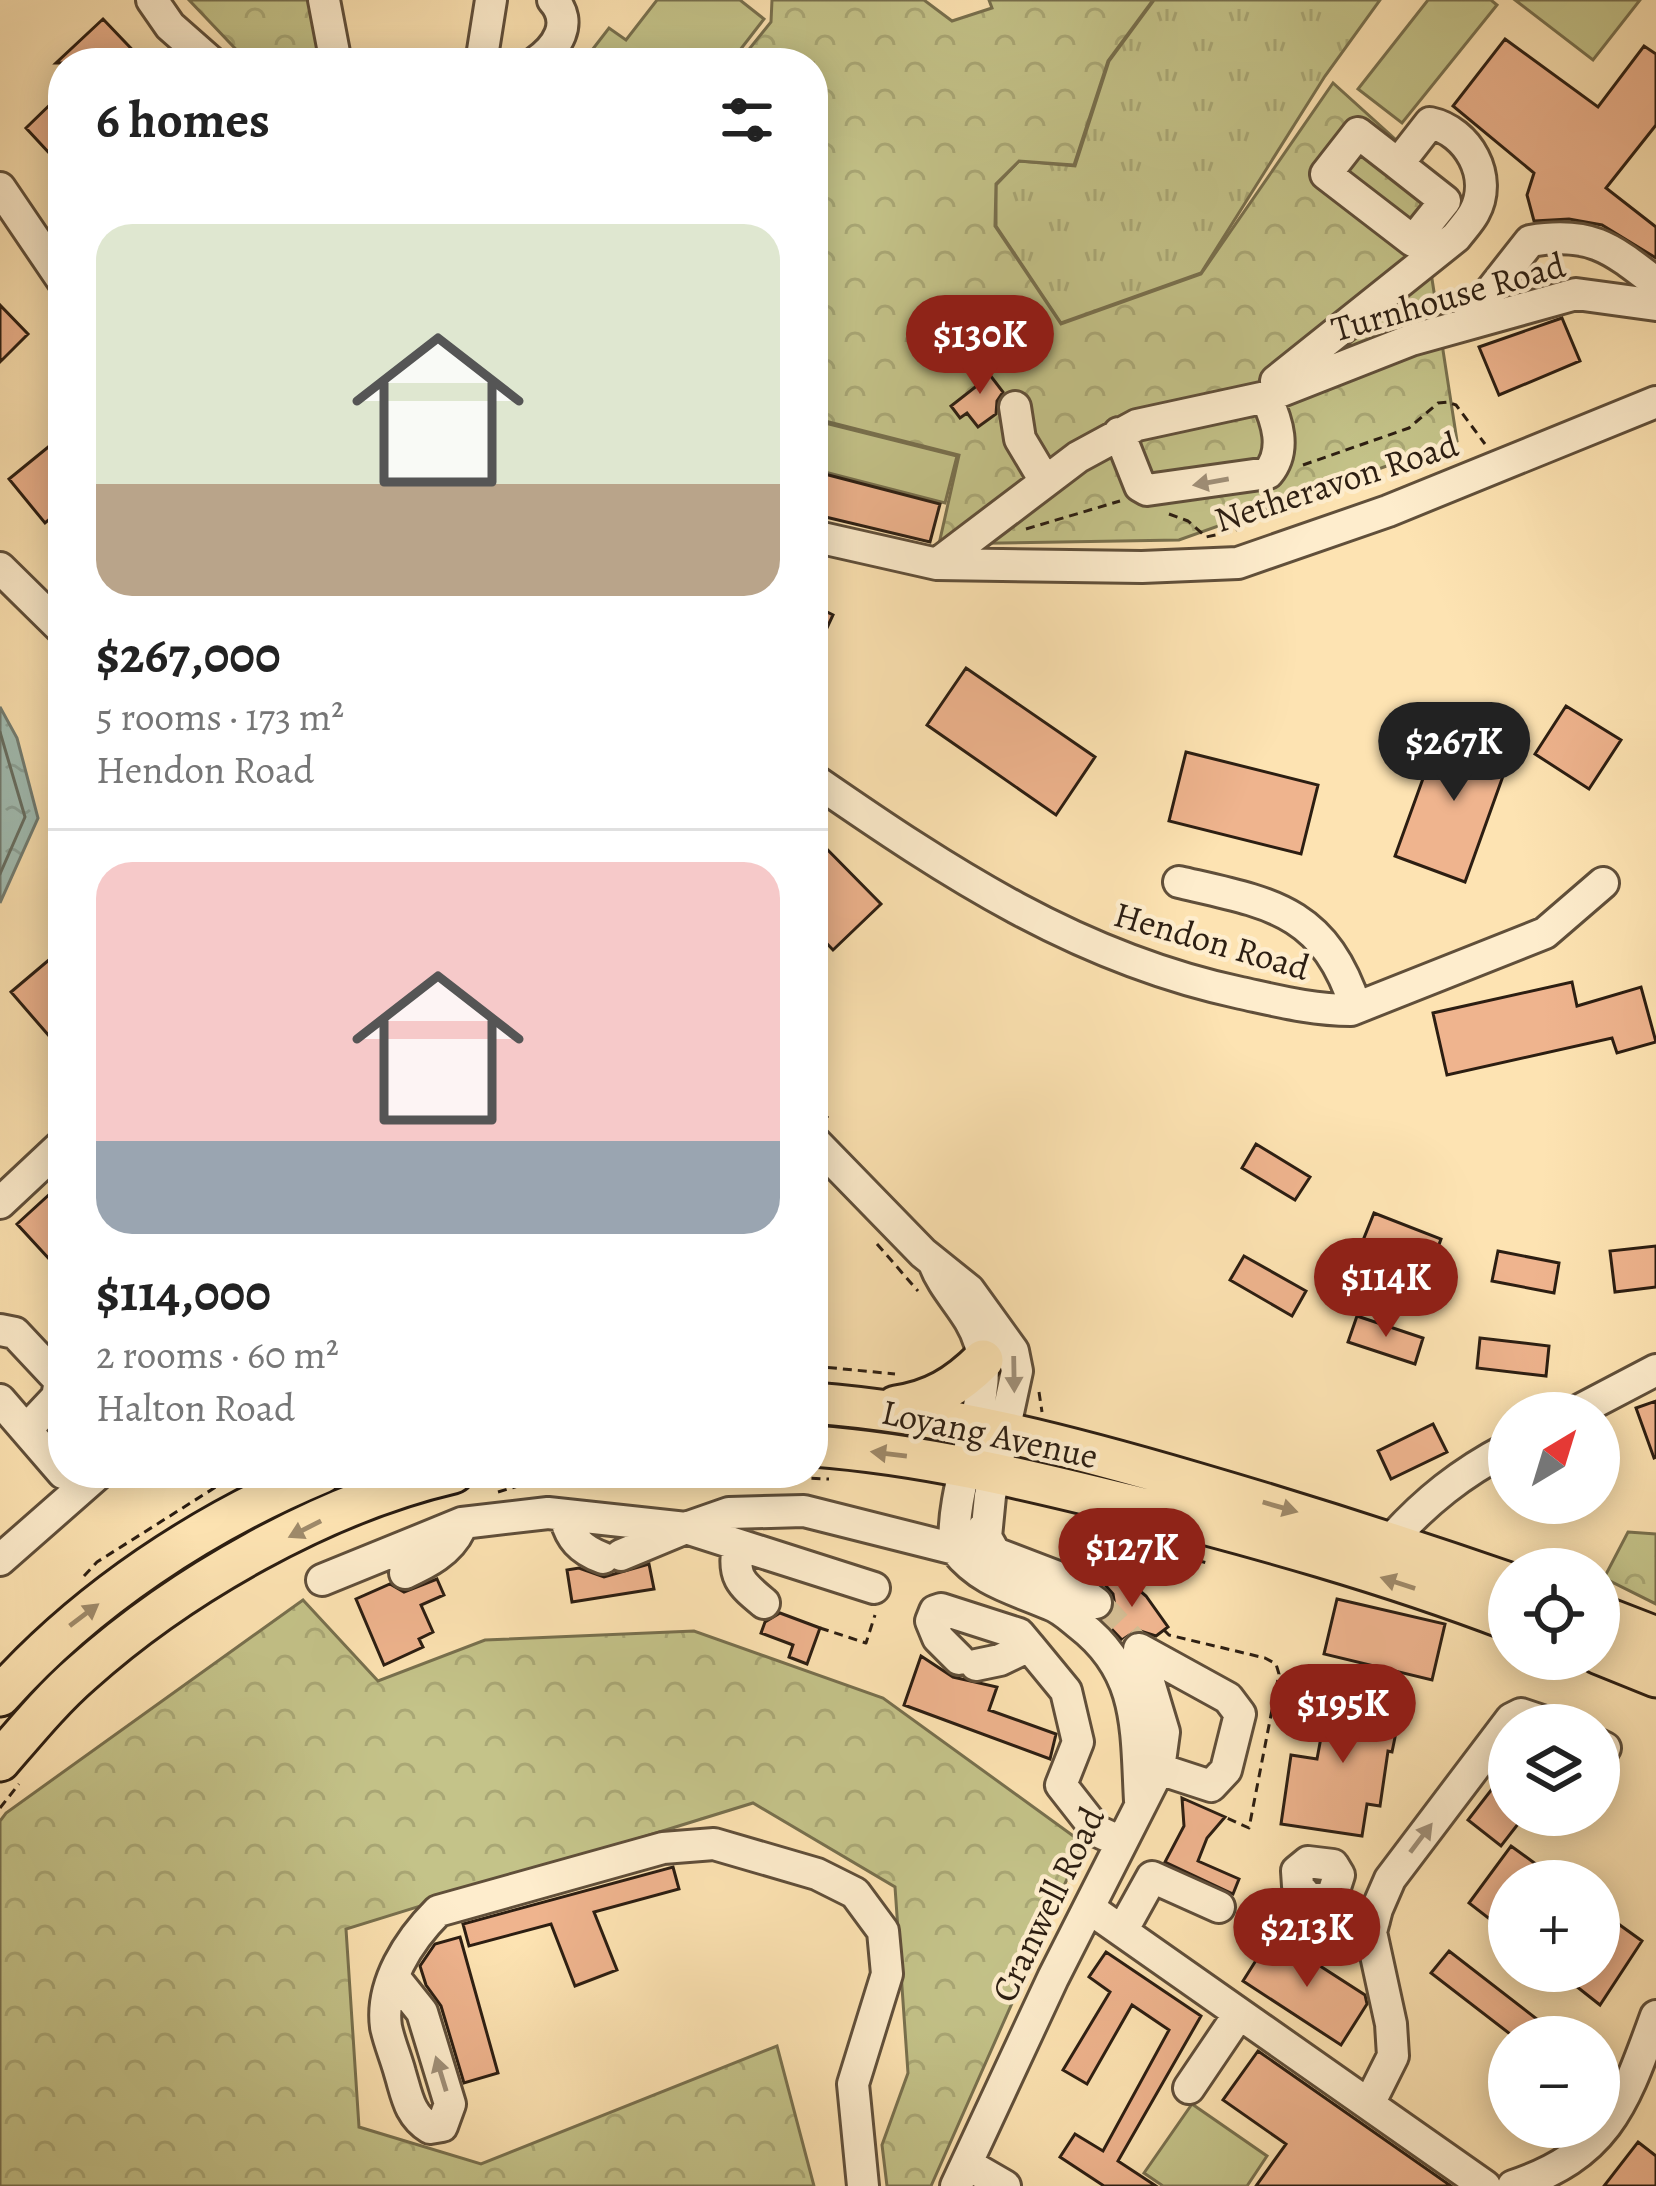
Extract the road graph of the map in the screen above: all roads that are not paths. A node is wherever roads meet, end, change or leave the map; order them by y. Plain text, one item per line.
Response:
1 (152, 0) edge
2 (324, 0) edge
3 (491, 0) edge
4 (553, 0) edge
5 (195, 48) edge
6 (333, 48) edge
7 (483, 48) edge
8 (554, 48) edge
9 (1398, 164) dead end
10 (0, 188) edge
11 (48, 258) edge
12 (1656, 283) edge
13 (1656, 305) edge
14 (1352, 323) junction
15 (1464, 325) junction
16 (1366, 357) junction
17 (1266, 397) junction
18 (1656, 402) edge
19 (1016, 407) dead end
20 (1119, 433) junction
21 (1045, 481) junction
22 (828, 539) edge
23 (937, 564) junction
24 (0, 568) edge
25 (48, 615) edge
26 (828, 789) edge
27 (1179, 882) dead end
28 (1603, 883) dead end
29 (1357, 1008) junction
30 (828, 1138) edge
31 (48, 1158) edge
32 (0, 1203) edge
33 (934, 1263) junction
34 (0, 1330) edge
35 (982, 1360) junction
36 (48, 1369) edge
37 (1656, 1370) edge
38 (886, 1391) junction
39 (1614, 1392) edge
40 (48, 1400) edge
41 (828, 1401) edge
42 (9, 1415) edge
43 (1003, 1432) junction
44 (48, 1452) edge
45 (1488, 1459) edge
46 (828, 1463) edge
47 (980, 1469) junction
48 (65, 1488) edge
49 (291, 1488) edge
50 (403, 1488) edge
51 (565, 1515) junction
52 (462, 1523) junction
53 (686, 1528) junction
54 (965, 1532) junction
55 (1390, 1541) junction
56 (738, 1545) junction
57 (0, 1561) edge
58 (1488, 1576) edge
59 (874, 1588) dead end
60 (764, 1603) dead end
61 (1096, 1603) tunnel mouth
62 (1488, 1613) edge
63 (1620, 1623) edge
64 (1656, 1637) edge
65 (1029, 1646) junction
66 (1620, 1662) edge
67 (1656, 1677) edge
68 (1205, 1686) junction
69 (0, 1696) edge
70 (1164, 1732) junction
71 (1488, 1747) edge
72 (1159, 1769) junction
73 (12, 1770) edge
74 (1140, 1801) junction
75 (1120, 1842) junction
76 (1331, 1900) dead end
77 (1219, 1907) dead end
78 (1090, 1908) junction
79 (1374, 1921) junction
80 (1122, 1931) junction
81 (394, 1977) dead end
82 (1239, 2014) junction
83 (1656, 2015) edge
84 (1190, 2088) dead end
85 (1369, 2104) junction
86 (962, 2175) edge
87 (863, 2186) edge
88 (1005, 2186) edge
89 (1485, 2186) edge
90 (1513, 2186) edge

1 - 5 street
2 - 6 street
3 - 7 street
4 - 8 street
9 - 14 street
10 - 11 street
12 - 15 street
13 - 15 street, Turnhouse Road
14 - 16 street
14 - 17 street
15 - 16 street, Turnhouse Road
16 - 17 street, Turnhouse Road
17 - 20 street, Turnhouse Road
17 -> 20 street
18 - 23 street, Netheravon Road
19 - 21 street
20 - 21 street, Turnhouse Road
21 - 23 street, Turnhouse Road
22 - 23 street, Netheravon Road
24 - 25 street
26 - 29 street, Hendon Road
27 - 29 street
28 - 29 street, Hendon Road
30 - 33 street
31 - 32 street
33 - 35 street
33 -> 43 street
34 - 36 street
35 - 38 main road
35 - 43 street
37 - 39 street
38 - 41 main road, Loyang Avenue
38 - 43 main road, Loyang Avenue
40 - 42 street
42 - 44 street
43 - 47 street
43 -> 55 main road, Loyang Avenue
45 - 55 street
47 -> 46 main road, Loyang Avenue
47 - 54 street
62 -> 47 main road, Loyang Avenue
48 - 57 street
69 -> 49 main road
50 -> 73 main road
51 - 52 street
51 - 53 street
51 - 53 street
52 - 52 street
53 - 54 street
53 - 56 street
54 - 61 street
54 - 74 street
55 - 58 main road, Loyang Avenue
56 - 59 street
56 - 60 street
63 - 64 main road
65 - 65 street
65 - 75 street
66 - 67 main road
68 - 70 street
68 - 70 street, Cranwell Road
68 - 72 street
70 - 72 street, Cranwell Road
79 -> 71 street
72 - 74 street, Cranwell Road
74 - 75 street, Cranwell Road
75 - 78 street, Cranwell Road
76 - 79 street
77 - 80 street
78 - 80 street
78 - 86 street, Cranwell Road
79 - 85 street
80 - 82 street
81 - 87 street
82 - 84 street
82 - 85 street
83 - 90 street
85 - 89 street
86 - 88 street

